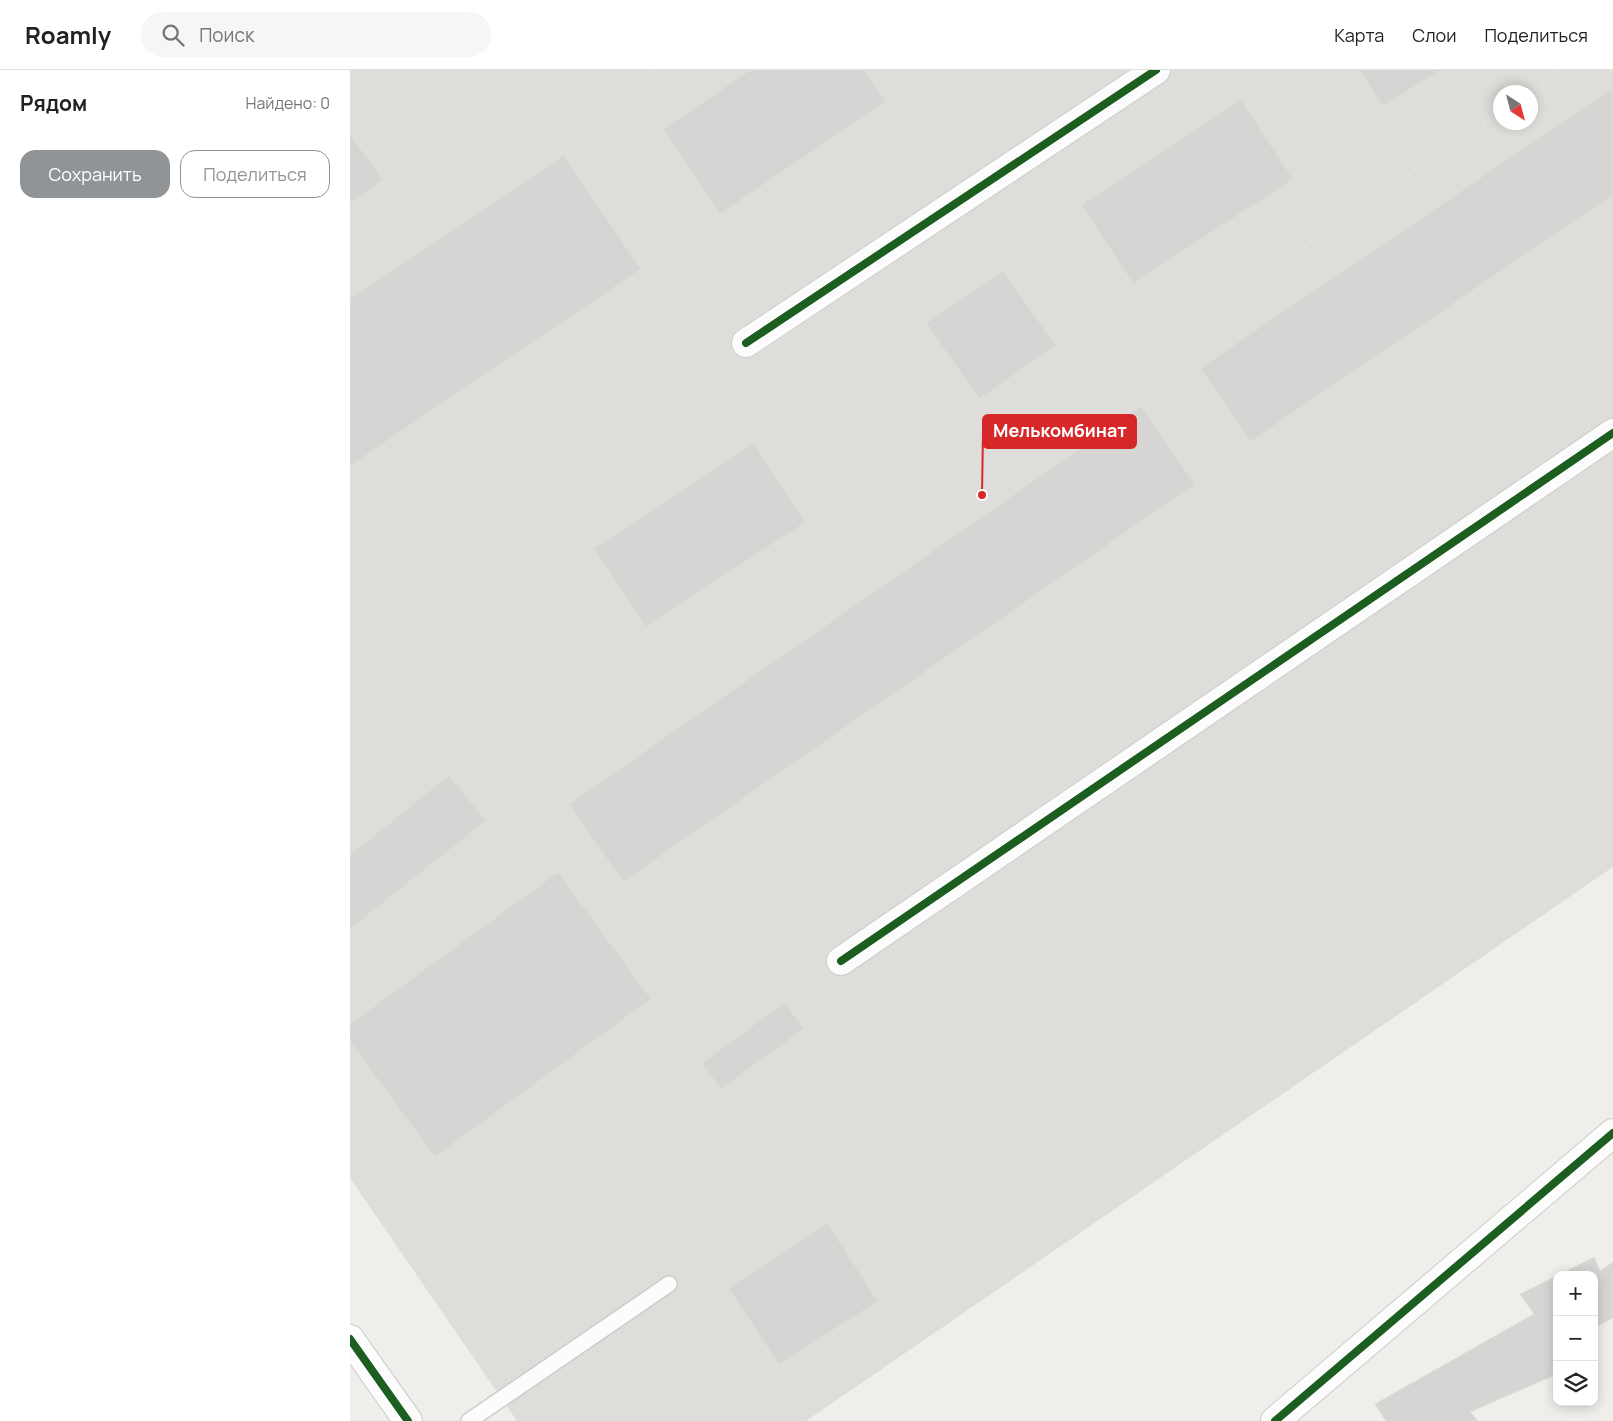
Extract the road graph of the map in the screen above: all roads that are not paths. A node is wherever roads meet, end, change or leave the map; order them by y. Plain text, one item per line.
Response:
1 (1156, 70) edge
2 (746, 343) dead end
3 (1613, 433) edge
4 (841, 961) dead end
5 (1613, 1133) edge
6 (669, 1284) dead end
7 (350, 1339) edge
8 (408, 1421) edge
9 (469, 1421) edge
10 (1276, 1421) edge

1 - 2 street
3 - 4 street
5 - 10 street
6 - 9 lane
7 - 8 street

